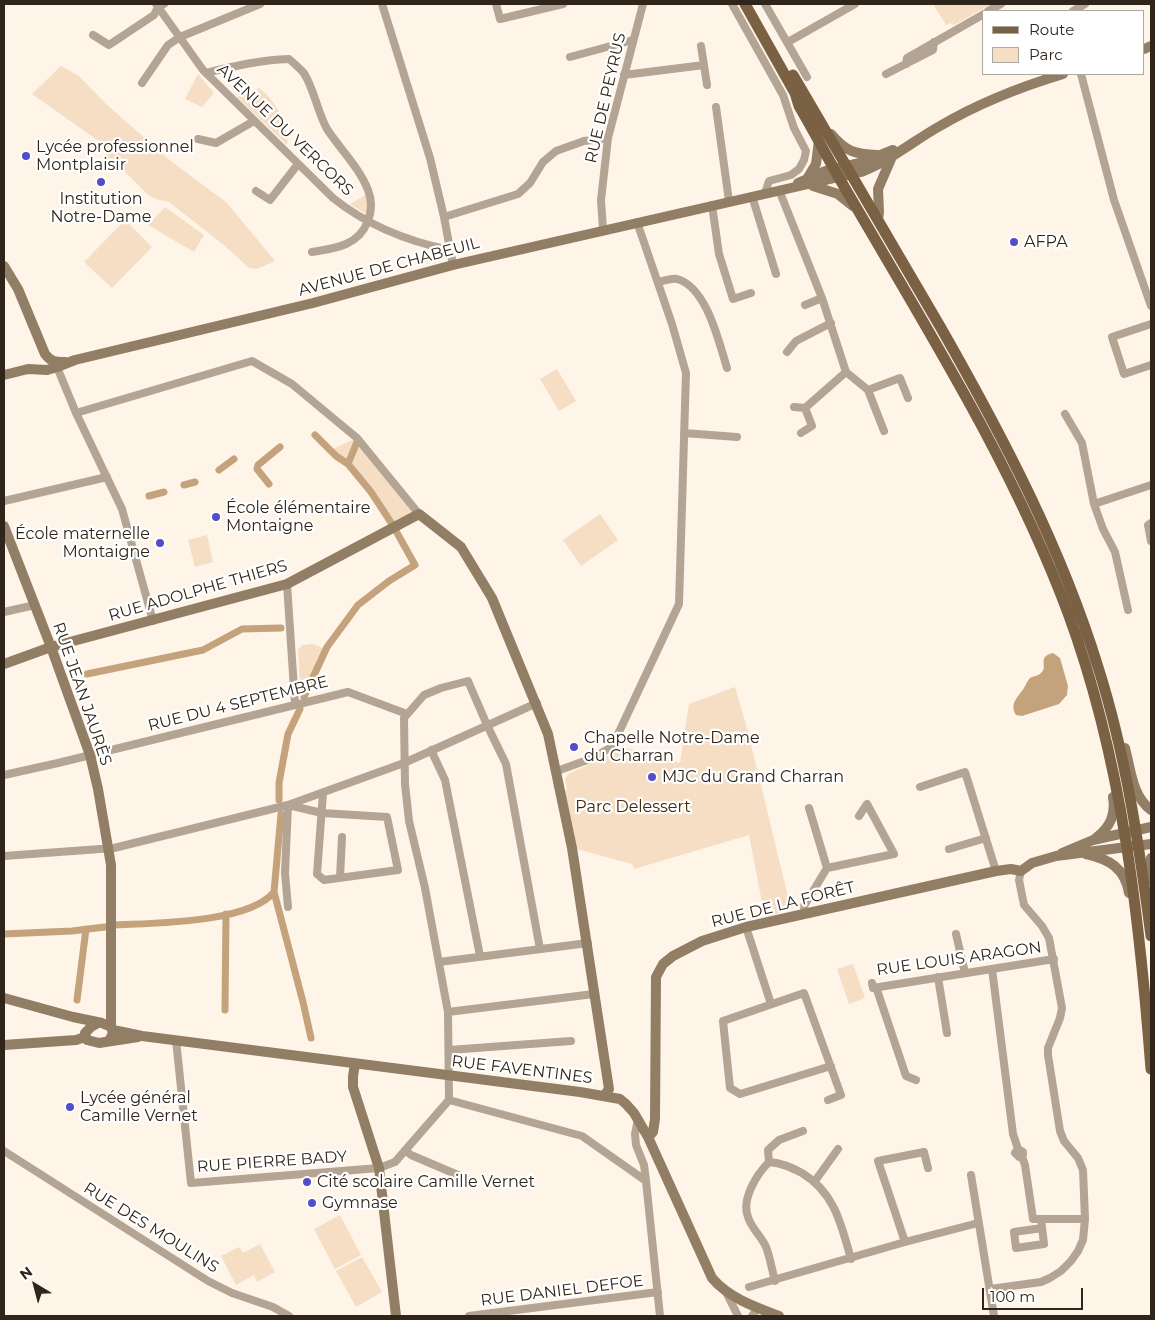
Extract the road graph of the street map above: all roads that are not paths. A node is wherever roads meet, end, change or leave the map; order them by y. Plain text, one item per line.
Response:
1 (260, 4) edge
2 (382, 4) edge
3 (496, 4) edge
4 (563, 4) edge
5 (643, 4) edge
6 (732, 4) edge
7 (745, 4) edge
8 (752, 4) edge
9 (765, 4) edge
10 (855, 4) edge
11 (1001, 4) edge
12 (1085, 4) edge
13 (160, 5) edge
14 (246, 6) edge
15 (846, 6) edge
16 (990, 10) edge
17 (1074, 10) edge
18 (982, 15) edge
19 (93, 35) dead end
20 (180, 37) junction
21 (633, 40) junction
22 (788, 42) junction
23 (702, 46) dead end
24 (570, 57) dead end
25 (704, 65) junction
26 (206, 73) junction
27 (886, 74) dead end
28 (624, 75) junction
29 (1059, 75) edge
30 (1081, 75) edge
31 (807, 77) dead end
32 (142, 83) dead end
33 (707, 85) dead end
34 (716, 107) dead end
35 (254, 121) junction
36 (823, 124) junction
37 (608, 138) junction
38 (198, 139) dead end
39 (819, 140) junction
40 (887, 157) junction
41 (298, 164) junction
42 (849, 170) junction
43 (832, 174) junction
44 (808, 182) junction
45 (781, 190) junction
46 (256, 191) dead end
47 (766, 193) junction
48 (752, 196) junction
49 (729, 201) junction
50 (712, 205) junction
51 (859, 212) junction
52 (444, 217) junction
53 (878, 219) junction
54 (368, 222) junction
55 (637, 222) junction
56 (603, 229) junction
57 (450, 250) junction
58 (312, 252) dead end
59 (453, 264) junction
60 (4, 266) edge
61 (776, 274) dead end
62 (658, 282) junction
63 (751, 293) dead end
64 (822, 298) junction
65 (805, 304) dead end
66 (1151, 306) edge
67 (831, 324) junction
68 (1151, 324) edge
69 (44, 351) junction
70 (787, 352) dead end
71 (72, 361) junction
72 (1151, 366) edge
73 (57, 367) junction
74 (727, 368) dead end
75 (28, 369) junction
76 (846, 372) junction
77 (4, 375) edge
78 (868, 390) junction
79 (908, 398) dead end
80 (794, 407) dead end
81 (805, 408) junction
82 (76, 413) junction
83 (1065, 414) dead end
84 (884, 431) dead end
85 (684, 433) junction
86 (801, 433) dead end
87 (738, 437) dead end
88 (107, 477) junction
89 (1151, 485) edge
90 (4, 501) edge
91 (1094, 504) junction
92 (419, 514) junction
93 (1151, 523) edge
94 (4, 526) edge
95 (1151, 541) edge
96 (287, 584) junction
97 (35, 605) junction
98 (1128, 610) dead end
99 (4, 612) edge
100 (152, 621) junction
101 (51, 647) junction
102 (4, 664) edge
103 (537, 703) junction
104 (295, 704) junction
105 (1110, 709) junction
106 (407, 714) junction
107 (487, 725) junction
108 (431, 750) junction
109 (90, 755) junction
110 (404, 763) junction
111 (558, 771) junction
112 (4, 775) edge
113 (1114, 779) junction
114 (920, 787) dead end
115 (323, 793) junction
116 (288, 805) junction
117 (809, 808) dead end
118 (1151, 810) edge
119 (322, 813) junction
120 (859, 816) dead end
121 (1151, 827) edge
122 (1131, 832) junction
123 (342, 837) dead end
124 (986, 838) junction
125 (1093, 840) junction
126 (1151, 844) edge
127 (1133, 846) junction
128 (949, 848) dead end
129 (109, 849) junction
130 (1082, 853) junction
131 (4, 856) edge
132 (1056, 856) junction
133 (1151, 858) edge
134 (827, 868) junction
135 (996, 871) junction
136 (1021, 871) junction
137 (340, 878) junction
138 (1144, 886) junction
139 (288, 907) dead end
140 (805, 914) junction
141 (746, 928) junction
142 (956, 934) dead end
143 (1151, 936) edge
144 (588, 943) junction
145 (540, 949) junction
146 (1140, 949) junction
147 (480, 956) junction
148 (1054, 959) junction
149 (439, 962) junction
150 (992, 969) junction
151 (965, 973) junction
152 (938, 978) junction
153 (594, 994) junction
154 (4, 998) edge
155 (771, 1004) junction
156 (448, 1012) junction
157 (72, 1017) junction
158 (98, 1023) junction
159 (112, 1028) junction
160 (947, 1034) dead end
161 (85, 1035) junction
162 (142, 1036) junction
163 (176, 1040) junction
164 (109, 1041) junction
165 (571, 1042) dead end
166 (4, 1045) edge
167 (449, 1050) junction
168 (355, 1064) junction
169 (831, 1066) junction
170 (1151, 1069) edge
171 (608, 1071) junction
172 (448, 1075) junction
173 (916, 1080) dead end
174 (604, 1096) junction
175 (449, 1100) junction
176 (828, 1100) dead end
177 (624, 1102) junction
178 (638, 1119) junction
179 (803, 1131) dead end
180 (648, 1137) junction
181 (838, 1149) dead end
182 (405, 1150) junction
183 (4, 1151) edge
184 (769, 1162) junction
185 (379, 1168) junction
186 (928, 1168) dead end
187 (972, 1175) dead end
188 (464, 1178) dead end
189 (646, 1181) junction
190 (814, 1181) junction
191 (1085, 1218) junction
192 (1041, 1219) junction
193 (978, 1223) junction
194 (1042, 1228) dead end
195 (905, 1242) junction
196 (851, 1259) junction
197 (774, 1281) junction
198 (749, 1287) dead end
199 (990, 1289) junction
200 (725, 1290) junction
201 (658, 1292) junction
202 (755, 1312) edge
203 (289, 1316) edge
204 (396, 1316) edge
205 (470, 1316) edge
206 (660, 1316) edge
207 (738, 1316) edge
208 (779, 1316) edge
209 (994, 1316) edge

1 - 14 street
2 - 52 street
3 - 4 street
5 - 21 street, RUE DE PEYRUS
6 - 47 street
7 - 39 main road
8 - 36 main road
9 - 22 street
10 - 15 street
11 - 16 street
12 - 17 street
13 - 19 street
13 - 20 street, AVENUE DU VERCORS
14 - 20 street
15 - 22 street
18 - 27 street
20 - 26 street, AVENUE DU VERCORS
20 - 32 street
21 - 24 street
21 - 28 street, RUE DE PEYRUS
22 - 31 street
23 - 25 street
25 - 28 street
25 - 33 street
26 - 35 street, AVENUE DU VERCORS
26 - 54 street
28 - 37 street, RUE DE PEYRUS
29 - 40 street, AVENUE DE CHABEUIL
30 - 66 street
34 - 49 street
35 - 38 street
35 - 41 street, AVENUE DU VERCORS
36 - 40 street
36 - 42 main road
37 - 52 street
37 - 56 street, RUE DE PEYRUS
39 - 43 main road
39 - 44 street
40 - 42 street, AVENUE DE CHABEUIL
40 - 53 street
41 - 46 street
41 - 54 street, AVENUE DU VERCORS
42 - 43 street, AVENUE DE CHABEUIL
42 - 53 main road
43 - 44 street, AVENUE DE CHABEUIL
43 - 51 main road
44 - 45 street, AVENUE DE CHABEUIL
44 - 51 street, AVENUE DE CHABEUIL
45 - 47 street, AVENUE DE CHABEUIL
45 - 64 street
47 - 48 street, AVENUE DE CHABEUIL
48 - 49 street, AVENUE DE CHABEUIL
48 - 61 street
49 - 50 street, AVENUE DE CHABEUIL
50 - 55 street, AVENUE DE CHABEUIL
50 - 63 street
51 - 113 main road
52 - 57 street
53 - 105 main road
54 - 57 street, AVENUE DU VERCORS
54 - 58 street
55 - 56 street, AVENUE DE CHABEUIL
55 - 62 street
56 - 59 street, AVENUE DE CHABEUIL
57 - 59 street
59 - 71 street, AVENUE DE CHABEUIL
60 - 69 street
62 - 74 street
62 - 85 street
64 - 65 street
64 - 67 street
67 - 70 street
67 - 76 street
68 - 72 street
69 - 71 street
69 - 75 street
71 - 73 street, AVENUE DE CHABEUIL
73 - 75 street, AVENUE DE CHABEUIL
73 - 82 street
75 - 77 street, AVENUE DE CHABEUIL
76 - 78 street
76 - 81 street
78 - 79 street
78 - 84 street
80 - 81 street
81 - 86 street
82 - 88 street
82 - 92 street
83 - 91 street
85 - 87 street
85 - 111 street
88 - 90 street
88 - 100 street
89 - 91 street
91 - 98 street
92 - 96 street, RUE ADOLPHE THIERS
92 - 103 street
93 - 95 street
94 - 97 street, RUE JEAN JAURÈS
96 - 100 street, RUE ADOLPHE THIERS
96 - 104 street
97 - 99 street
97 - 101 street, RUE JEAN JAURÈS
100 - 101 street, RUE ADOLPHE THIERS
101 - 102 street, RUE ADOLPHE THIERS
101 - 109 street, RUE JEAN JAURÈS
103 - 107 street
103 - 111 street
104 - 106 street, RUE DU 4 SEPTEMBRE
104 - 109 street, RUE DU 4 SEPTEMBRE
105 - 118 street
105 - 122 main road
106 - 107 street
106 - 110 street
107 - 108 street
107 - 145 street
108 - 110 street
108 - 147 street
109 - 112 street, RUE DU 4 SEPTEMBRE
109 - 129 street, RUE JEAN JAURÈS
110 - 115 street
110 - 149 street
111 - 144 street
113 - 122 main road
113 - 125 street
114 - 124 street
115 - 116 street
115 - 119 street
116 - 119 street
116 - 129 street
116 - 139 street
117 - 134 street
119 - 137 street
119 - 137 street
120 - 134 street
121 - 122 street, RUE DE LA FORÊT
122 - 125 street, RUE DE LA FORÊT
122 - 127 main road
123 - 137 street
124 - 128 street
124 - 135 street
125 - 132 street, RUE DE LA FORÊT
126 - 127 street, RUE DE LA FORÊT
127 - 130 street, RUE DE LA FORÊT
127 - 138 main road
127 - 146 main road
129 - 131 street
129 - 159 street, RUE JEAN JAURÈS
130 - 132 street, RUE DE LA FORÊT
130 - 146 street
132 - 136 street, RUE DE LA FORÊT
133 - 138 street
134 - 140 street
135 - 136 street, RUE DE LA FORÊT
135 - 140 street, RUE DE LA FORÊT
136 - 148 street
138 - 143 main road
140 - 141 street, RUE DE LA FORÊT
141 - 155 street
141 - 180 street, RUE DE LA FORÊT
142 - 151 street
144 - 145 street
144 - 153 street
145 - 147 street
146 - 170 main road
147 - 149 street
148 - 150 street, RUE LOUIS ARAGON
148 - 191 street
149 - 156 street
150 - 151 street, RUE LOUIS ARAGON
150 - 192 street
151 - 152 street, RUE LOUIS ARAGON
152 - 160 street
152 - 173 street, RUE LOUIS ARAGON
153 - 156 street
153 - 171 street
154 - 157 street
155 - 169 street
155 - 169 street
156 - 167 street
157 - 158 street
157 - 161 street
158 - 159 street
158 - 161 street
159 - 162 street, RUE FAVENTINES
159 - 164 street
161 - 164 street
161 - 166 street
162 - 163 street, RUE FAVENTINES
162 - 164 street, RUE FAVENTINES
163 - 168 street, RUE FAVENTINES
163 - 185 street, RUE PIERRE BADY
165 - 167 street
167 - 172 street
168 - 172 street, RUE FAVENTINES
168 - 185 street
169 - 176 street
171 - 174 street
171 - 177 street
172 - 174 street, RUE FAVENTINES
172 - 175 street
174 - 177 street, RUE FAVENTINES
175 - 182 street
175 - 189 street
177 - 178 street
178 - 180 street
178 - 189 street
179 - 184 street
180 - 200 street
181 - 190 street
182 - 185 street
182 - 188 street
183 - 203 street, RUE DES MOULINS
184 - 190 street
184 - 197 street
185 - 204 street
186 - 195 street
187 - 193 street
189 - 201 street
190 - 196 street
191 - 192 street
191 - 199 street
192 - 194 street
193 - 195 street
193 - 199 street
195 - 196 street
196 - 197 street
197 - 198 street
199 - 209 street
200 - 202 street
200 - 207 street
201 - 205 street, RUE DANIEL DEFOE
201 - 206 street
202 - 208 street

